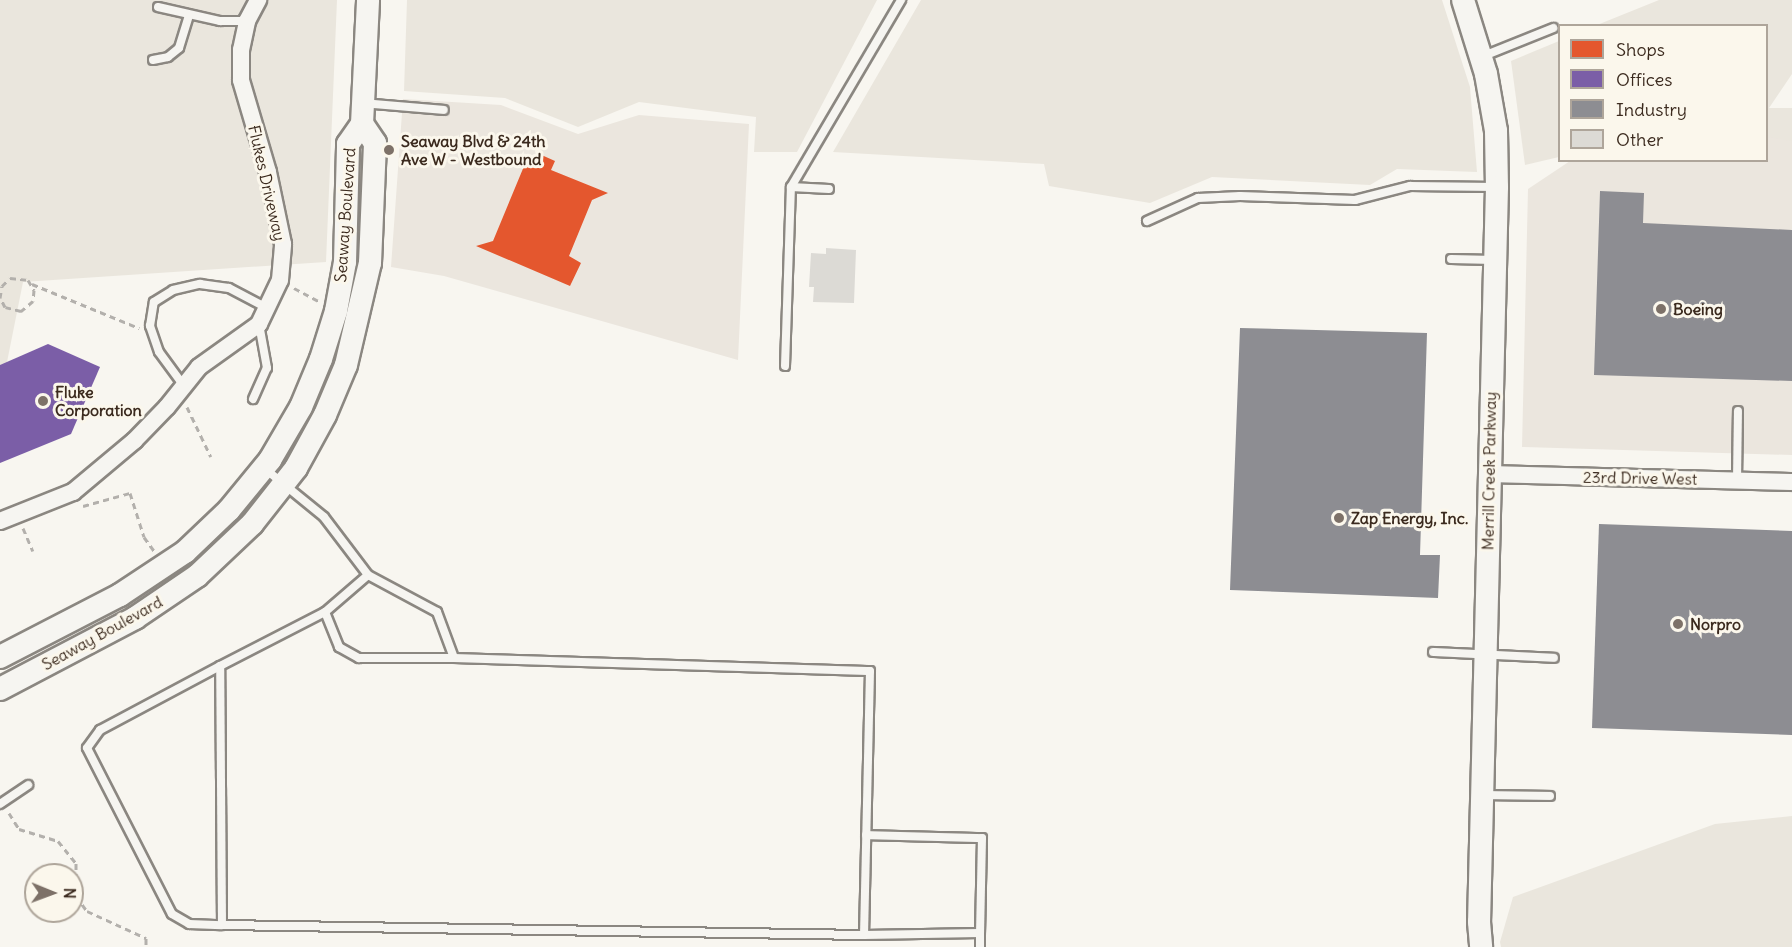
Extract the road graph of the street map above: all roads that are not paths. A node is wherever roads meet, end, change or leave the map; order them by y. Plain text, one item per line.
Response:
1 (258, 0) edge
2 (368, 0) edge
3 (901, 0) edge
4 (1463, 0) edge
5 (158, 7) dead end
6 (189, 15) junction
7 (247, 21) junction
8 (1553, 28) dead end
9 (1481, 57) junction
10 (153, 60) dead end
11 (444, 110) dead end
12 (362, 113) junction
13 (791, 187) junction
14 (1497, 187) junction
15 (829, 189) dead end
16 (1147, 221) dead end
17 (1450, 259) dead end
18 (1494, 260) junction
19 (267, 308) junction
20 (259, 324) junction
21 (785, 366) dead end
22 (179, 391) junction
23 (253, 399) dead end
24 (1738, 411) dead end
25 (264, 467) junction
26 (1488, 474) junction
27 (1737, 480) junction
28 (1792, 482) edge
29 (284, 483) junction
30 (0, 521) edge
31 (368, 575) junction
32 (325, 612) junction
33 (1433, 652) dead end
34 (1485, 653) junction
35 (0, 657) edge
36 (454, 658) junction
37 (1554, 658) dead end
38 (220, 666) junction
39 (0, 689) edge
40 (28, 785) dead end
41 (1482, 795) junction
42 (1550, 796) dead end
43 (1, 803) edge
44 (866, 835) junction
45 (222, 925) junction
46 (980, 933) junction
47 (864, 935) junction
48 (980, 947) edge
49 (1481, 947) edge

1 - 7 street, Flukes Driveway
2 - 12 street, Seaway Boulevard
3 - 13 lane
4 - 9 street, Merrill Creek Parkway
5 - 6 lane
6 - 7 lane
6 - 10 lane
7 - 19 street, Flukes Driveway
8 - 9 lane
9 - 14 street, Merrill Creek Parkway
11 - 12 lane
12 - 25 street, Seaway Boulevard
12 - 29 street, Seaway Boulevard
13 - 15 lane
13 - 21 lane
14 - 16 lane
14 - 18 street, Merrill Creek Parkway
17 - 18 lane
18 - 26 street, Merrill Creek Parkway
19 - 20 street, Flukes Driveway
19 - 22 lane
20 - 22 street, Flukes Driveway
20 - 23 lane
22 - 30 street, Flukes Driveway
24 - 27 lane
25 - 29 lane
25 - 35 street, Seaway Boulevard
26 - 27 street, 23rd Drive West
26 - 34 street, Merrill Creek Parkway
27 - 28 street, 23rd Drive West
29 - 31 lane
29 - 39 street, Seaway Boulevard
31 - 32 lane
31 - 36 lane
32 - 36 lane
32 - 38 lane
33 - 34 lane
34 - 37 lane
34 - 41 street, Merrill Creek Parkway
36 - 44 lane
38 - 45 lane
38 - 45 lane
40 - 43 lane
41 - 42 lane
41 - 49 street, Merrill Creek Parkway
44 - 46 lane
44 - 47 lane
45 - 47 lane
46 - 47 lane
46 - 48 lane

